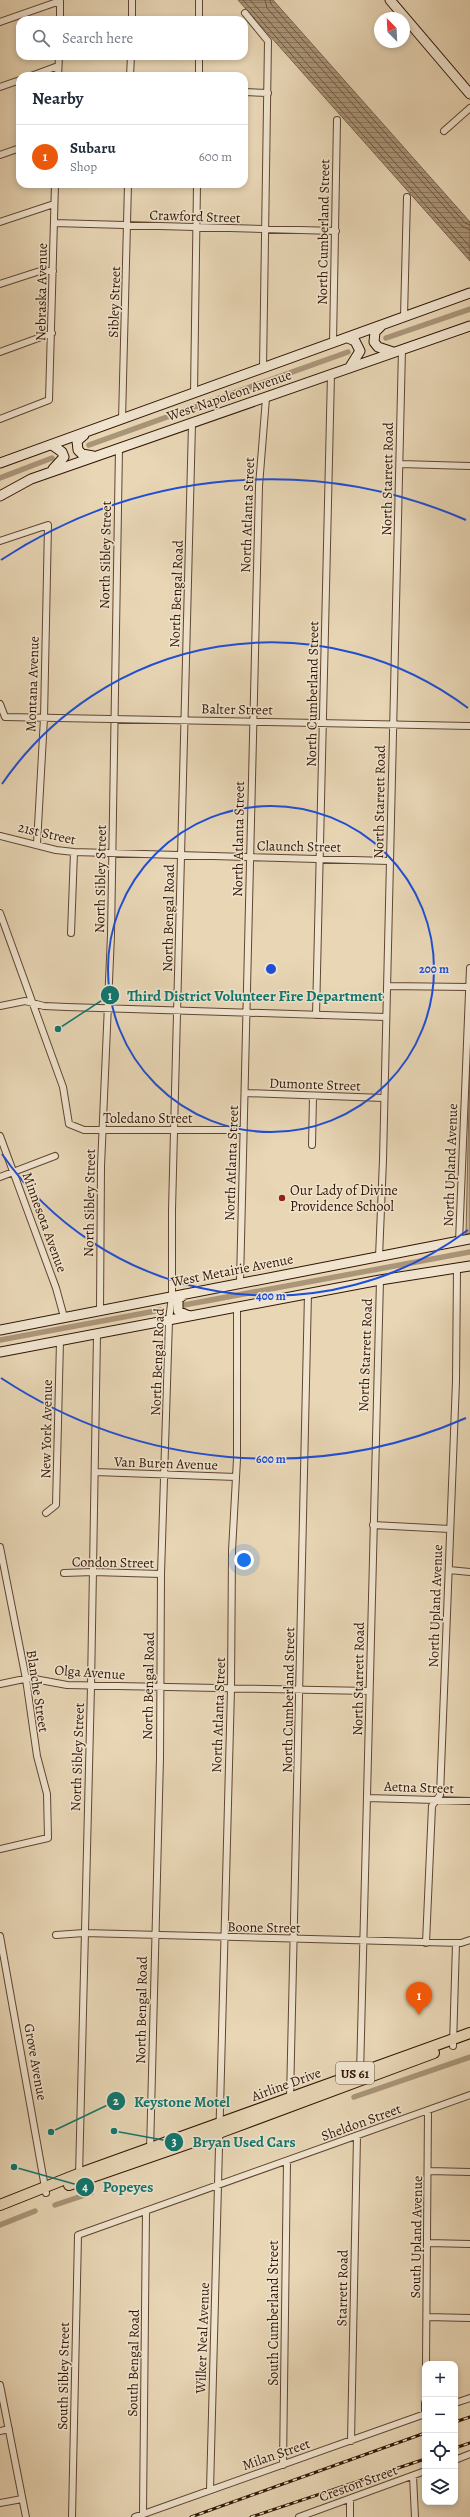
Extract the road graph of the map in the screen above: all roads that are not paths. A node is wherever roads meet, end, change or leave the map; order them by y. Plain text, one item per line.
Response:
1 (60, 0) edge
2 (132, 0) edge
3 (199, 0) edge
4 (390, 0) edge
5 (245, 13) dead end
6 (16, 16) edge
7 (16, 16) edge
8 (60, 16) edge
9 (132, 16) edge
10 (199, 16) edge
11 (247, 16) edge
12 (248, 17) edge
13 (0, 22) edge
14 (59, 60) edge
15 (131, 60) edge
16 (199, 60) edge
17 (58, 66) junction
18 (42, 72) edge
19 (58, 72) edge
20 (130, 72) edge
21 (199, 72) edge
22 (16, 81) edge
23 (0, 87) edge
24 (248, 92) edge
25 (268, 93) junction
26 (470, 94) edge
27 (470, 108) edge
28 (337, 120) dead end
29 (444, 131) dead end
30 (16, 149) edge
31 (0, 155) edge
32 (55, 188) edge
33 (128, 188) edge
34 (197, 188) edge
35 (407, 197) dead end
36 (54, 204) junction
37 (0, 222) edge
38 (54, 223) junction
39 (128, 226) junction
40 (196, 228) junction
41 (266, 230) junction
42 (336, 231) junction
43 (53, 271) junction
44 (0, 284) edge
45 (470, 293) edge
46 (404, 317) junction
47 (382, 325) junction
48 (470, 326) edge
49 (52, 333) junction
50 (348, 338) junction
51 (333, 343) junction
52 (397, 350) junction
53 (0, 352) edge
54 (350, 367) junction
55 (263, 368) junction
56 (331, 374) junction
57 (194, 394) junction
58 (266, 398) junction
59 (0, 418) edge
60 (122, 420) junction
61 (192, 424) junction
62 (86, 432) junction
63 (52, 445) junction
64 (118, 448) junction
65 (96, 456) junction
66 (0, 463) edge
67 (400, 464) junction
68 (470, 466) edge
69 (51, 472) junction
70 (0, 496) edge
71 (0, 542) edge
72 (0, 704) edge
73 (44, 718) junction
74 (114, 719) junction
75 (184, 720) junction
76 (253, 722) junction
77 (324, 723) junction
78 (392, 725) junction
79 (470, 726) edge
80 (0, 836) edge
81 (37, 844) junction
82 (74, 852) junction
83 (112, 854) junction
84 (182, 856) junction
85 (250, 857) junction
86 (320, 858) junction
87 (389, 861) junction
88 (0, 913) edge
89 (71, 933) dead end
90 (470, 968) edge
91 (387, 986) junction
92 (469, 987) edge
93 (32, 1003) junction
94 (0, 1006) edge
95 (108, 1009) junction
96 (178, 1011) junction
97 (247, 1013) junction
98 (316, 1015) junction
99 (386, 1018) junction
100 (245, 1093) junction
101 (313, 1096) junction
102 (384, 1098) junction
103 (103, 1130) junction
104 (175, 1130) junction
105 (244, 1130) junction
106 (0, 1136) edge
107 (312, 1145) dead end
108 (55, 1156) dead end
109 (13, 1172) junction
110 (0, 1177) edge
111 (470, 1239) edge
112 (459, 1242) junction
113 (379, 1256) junction
114 (470, 1266) edge
115 (457, 1268) junction
116 (380, 1280) junction
117 (240, 1282) junction
118 (190, 1292) junction
119 (308, 1293) junction
120 (172, 1296) junction
121 (237, 1307) junction
122 (100, 1310) junction
123 (189, 1316) junction
124 (64, 1317) junction
125 (169, 1320) junction
126 (0, 1330) edge
127 (97, 1334) junction
128 (60, 1341) junction
129 (0, 1352) edge
130 (95, 1472) junction
131 (164, 1474) junction
132 (236, 1477) junction
133 (46, 1513) dead end
134 (373, 1525) junction
135 (450, 1529) junction
136 (0, 1547) edge
137 (449, 1570) junction
138 (93, 1572) junction
139 (470, 1572) edge
140 (64, 1573) dead end
141 (161, 1574) junction
142 (26, 1679) junction
143 (0, 1684) edge
144 (91, 1686) junction
145 (161, 1688) junction
146 (231, 1689) junction
147 (300, 1690) junction
148 (369, 1691) junction
149 (367, 1798) junction
150 (436, 1800) junction
151 (470, 1801) edge
152 (0, 1849) edge
153 (84, 1933) junction
154 (56, 1935) dead end
155 (154, 1935) junction
156 (0, 1936) edge
157 (223, 1938) junction
158 (294, 1940) junction
159 (470, 1940) edge
160 (364, 1941) junction
161 (426, 1942) junction
162 (456, 1943) junction
163 (470, 2033) edge
164 (470, 2040) edge
165 (453, 2043) junction
166 (360, 2075) junction
167 (470, 2095) edge
168 (291, 2102) junction
169 (428, 2110) junction
170 (219, 2128) junction
171 (357, 2136) junction
172 (150, 2152) junction
173 (287, 2161) junction
174 (429, 2171) junction
175 (470, 2172) edge
176 (79, 2177) junction
177 (218, 2186) junction
178 (46, 2190) junction
179 (0, 2205) edge
180 (146, 2211) junction
181 (0, 2212) edge
182 (78, 2235) joint
183 (428, 2243) junction
184 (470, 2244) edge
185 (427, 2317) junction
186 (470, 2318) edge
187 (426, 2361) edge
188 (0, 2385) edge
189 (470, 2398) edge
190 (458, 2402) edge
191 (422, 2415) edge
192 (9, 2429) junction
193 (0, 2431) edge
194 (350, 2441) junction
195 (470, 2454) edge
196 (458, 2459) edge
197 (283, 2465) junction
198 (422, 2472) edge
199 (413, 2476) junction
200 (210, 2490) junction
201 (350, 2499) junction
202 (22, 2500) junction
203 (0, 2503) edge
204 (143, 2514) junction
205 (26, 2517) edge
206 (72, 2517) edge
207 (135, 2517) edge
208 (299, 2517) edge
209 (350, 2517) edge
210 (415, 2517) edge

1 - 6 street
1 - 8 street
2 - 9 street
3 - 10 street
4 - 26 main road
5 - 11 street
7 - 13 street
12 - 25 street
14 - 17 street
15 - 20 street
16 - 21 street
17 - 18 street
17 - 19 street
22 - 23 street
24 - 25 street
25 - 41 street
27 - 29 street
28 - 42 street, North Cumberland Street
30 - 31 street
32 - 36 street, Nebraska Avenue
33 - 39 street, Sibley Street
34 - 40 street
35 - 46 street
36 - 37 street
36 - 38 street, Nebraska Avenue
38 - 39 street, Crawford Street
38 - 43 street, Nebraska Avenue
39 - 40 street, Crawford Street
39 - 60 street, Sibley Street
40 - 41 street, Crawford Street
40 - 57 street
41 - 42 street, Crawford Street
41 - 55 street
42 - 51 street, North Cumberland Street
43 - 44 street
43 - 49 street, Nebraska Avenue
45 - 46 main road, West Napoleon Avenue
46 - 47 main road, West Napoleon Avenue
47 - 50 main road, West Napoleon Avenue
47 - 52 main road
48 - 52 main road, West Napoleon Avenue
49 - 53 street
49 - 59 street, Nebraska Avenue
50 - 51 main road, West Napoleon Avenue
50 - 54 main road
51 - 55 main road, West Napoleon Avenue
52 - 54 main road, West Napoleon Avenue
52 - 67 street, North Starrett Road
54 - 56 main road, West Napoleon Avenue
55 - 57 main road, West Napoleon Avenue
56 - 58 main road, West Napoleon Avenue
56 - 77 street, North Cumberland Street
57 - 60 main road, West Napoleon Avenue
58 - 61 main road, West Napoleon Avenue
58 - 76 street, North Atlanta Street
60 - 62 main road, West Napoleon Avenue
61 - 64 main road, West Napoleon Avenue
61 - 75 street, North Bengal Road
62 - 63 main road, West Napoleon Avenue
62 - 65 main road
63 - 66 main road, West Napoleon Avenue
63 - 69 main road
64 - 65 main road, West Napoleon Avenue
64 - 74 street, North Sibley Street
65 - 69 main road, West Napoleon Avenue
67 - 68 street
67 - 78 street, North Starrett Road
69 - 70 main road, West Napoleon Avenue
71 - 73 street, Montana Avenue
72 - 73 street, Balter Street
73 - 74 street, Balter Street
73 - 81 street, Montana Avenue
74 - 75 street, Balter Street
74 - 83 street, North Sibley Street
75 - 76 street, Balter Street
75 - 84 street, North Bengal Road
76 - 77 street, Balter Street
76 - 85 street, North Atlanta Street
77 - 78 street, Balter Street
77 - 86 street, North Cumberland Street
78 - 79 street, Balter Street
78 - 87 street, North Starrett Road
80 - 81 street, 21st Street
81 - 82 street, 21st Street
82 - 83 street, 21st Street
82 - 89 street
83 - 84 street, Claunch Street
83 - 95 street, North Sibley Street
84 - 85 street, Claunch Street
84 - 96 street, North Bengal Road
85 - 86 street, Claunch Street
85 - 97 street, North Atlanta Street
86 - 87 street, Claunch Street
86 - 98 street, North Cumberland Street
87 - 91 street, North Starrett Road
88 - 93 street
90 - 92 street, North Upland Avenue
91 - 92 street
91 - 99 street, North Starrett Road
92 - 112 street, North Upland Avenue
93 - 94 street
93 - 95 street
93 - 103 street, Toledano Street
95 - 96 street
95 - 103 street, North Sibley Street
96 - 97 street
96 - 104 street, North Bengal Road
97 - 98 street
97 - 100 street, North Atlanta Street
98 - 99 street
99 - 102 street, North Starrett Road
100 - 101 street, Dumonte Street
100 - 105 street, North Atlanta Street
101 - 102 street, Dumonte Street
101 - 107 street
102 - 113 street, North Starrett Road
103 - 104 street, Toledano Street
103 - 122 street, North Sibley Street
104 - 105 street, Toledano Street
104 - 120 street, North Bengal Road
105 - 117 street, North Atlanta Street
106 - 109 street, Minnesota Avenue
108 - 109 street
109 - 110 street
109 - 124 street, Minnesota Avenue
111 - 112 main road, West Metairie Avenue
112 - 113 main road, West Metairie Avenue
113 - 117 main road, West Metairie Avenue
114 - 115 main road
115 - 116 main road
115 - 135 street, North Upland Avenue
116 - 119 main road
116 - 134 street, North Starrett Road
117 - 118 main road, West Metairie Avenue
118 - 120 main road, West Metairie Avenue
118 - 123 main road
119 - 121 main road
119 - 147 street, North Cumberland Street
120 - 122 main road, West Metairie Avenue
120 - 125 street, North Bengal Road
121 - 123 main road
121 - 132 street, North Atlanta Street
122 - 124 main road, West Metairie Avenue
123 - 125 main road
124 - 126 main road, West Metairie Avenue
125 - 127 main road
125 - 131 street, North Bengal Road
127 - 128 main road
127 - 130 street, North Sibley Street
128 - 129 main road
128 - 133 street, New York Avenue
130 - 131 street, Van Buren Avenue
130 - 138 street, North Sibley Street
131 - 132 street, Van Buren Avenue
131 - 141 street, North Bengal Road
132 - 146 street, North Atlanta Street
134 - 135 street
134 - 148 street, North Starrett Road
135 - 137 street, North Upland Avenue
136 - 142 street, Blanche Street
137 - 139 street
137 - 150 street, North Upland Avenue
138 - 140 street, Condon Street
138 - 141 street, Condon Street
138 - 144 street, North Sibley Street
141 - 145 street, North Bengal Road
142 - 143 street, Olga Avenue
142 - 144 street, Olga Avenue
142 - 152 street, Blanche Street
144 - 145 street, Olga Avenue
144 - 153 street, North Sibley Street
145 - 146 street, Olga Avenue
145 - 155 street, North Bengal Road
146 - 147 street, Olga Avenue
146 - 157 street, North Atlanta Street
147 - 148 street, Olga Avenue
147 - 158 street, North Cumberland Street
148 - 149 street, North Starrett Road
149 - 150 street, Aetna Street
149 - 160 street, North Starrett Road
150 - 151 street, Aetna Street
150 - 161 street, North Upland Avenue
153 - 154 street, Boone Street
153 - 155 street, Boone Street
153 - 176 street, North Sibley Street
155 - 157 street, Boone Street
155 - 172 street, North Bengal Road
156 - 178 street, Grove Avenue
157 - 158 street, Boone Street
157 - 170 street, North Atlanta Street
158 - 160 street, Boone Street
158 - 168 street, North Cumberland Street
159 - 162 street, Boone Street
160 - 161 street, Boone Street
160 - 166 street, North Starrett Road
161 - 162 street, Boone Street
162 - 165 street
163 - 165 highway, Airline Drive / US 61
164 - 165 highway, Airline Drive / US 61
165 - 166 highway, Airline Drive / US 61
166 - 168 highway, Airline Drive / US 61
167 - 169 street, Sheldon Street
168 - 170 highway, Airline Drive / US 61
169 - 171 street, Sheldon Street
169 - 174 street, South Upland Avenue
170 - 172 highway, Airline Drive / US 61
170 - 177 street, Wilker Neal Avenue
171 - 173 street, Sheldon Street
171 - 194 street, Starrett Road
172 - 176 highway, Airline Drive / US 61
173 - 177 street, Sheldon Street
173 - 197 street, South Cumberland Street
174 - 175 street
174 - 183 street, South Upland Avenue
176 - 178 highway, Airline Drive / US 61
177 - 180 street, Sheldon Street
177 - 200 street, Wilker Neal Avenue
178 - 179 highway, Airline Drive / US 61
178 - 181 highway, Airline Drive / US 61
180 - 182 street, Sheldon Street
180 - 204 street, South Bengal Road
182 - 206 street, South Sibley Street
183 - 184 street
183 - 185 street, South Upland Avenue
185 - 186 street
185 - 187 street, South Upland Avenue
188 - 192 street
189 - 190 street
191 - 194 street, Milan Street
192 - 193 street
192 - 202 street
194 - 197 street, Milan Street
195 - 196 street
197 - 200 street, Milan Street
198 - 199 street, Creston Street
199 - 201 street, Creston Street
199 - 210 street
200 - 204 street, Milan Street
201 - 208 street, Creston Street
201 - 209 street
202 - 203 street
202 - 205 street
204 - 207 street, Milan Street

